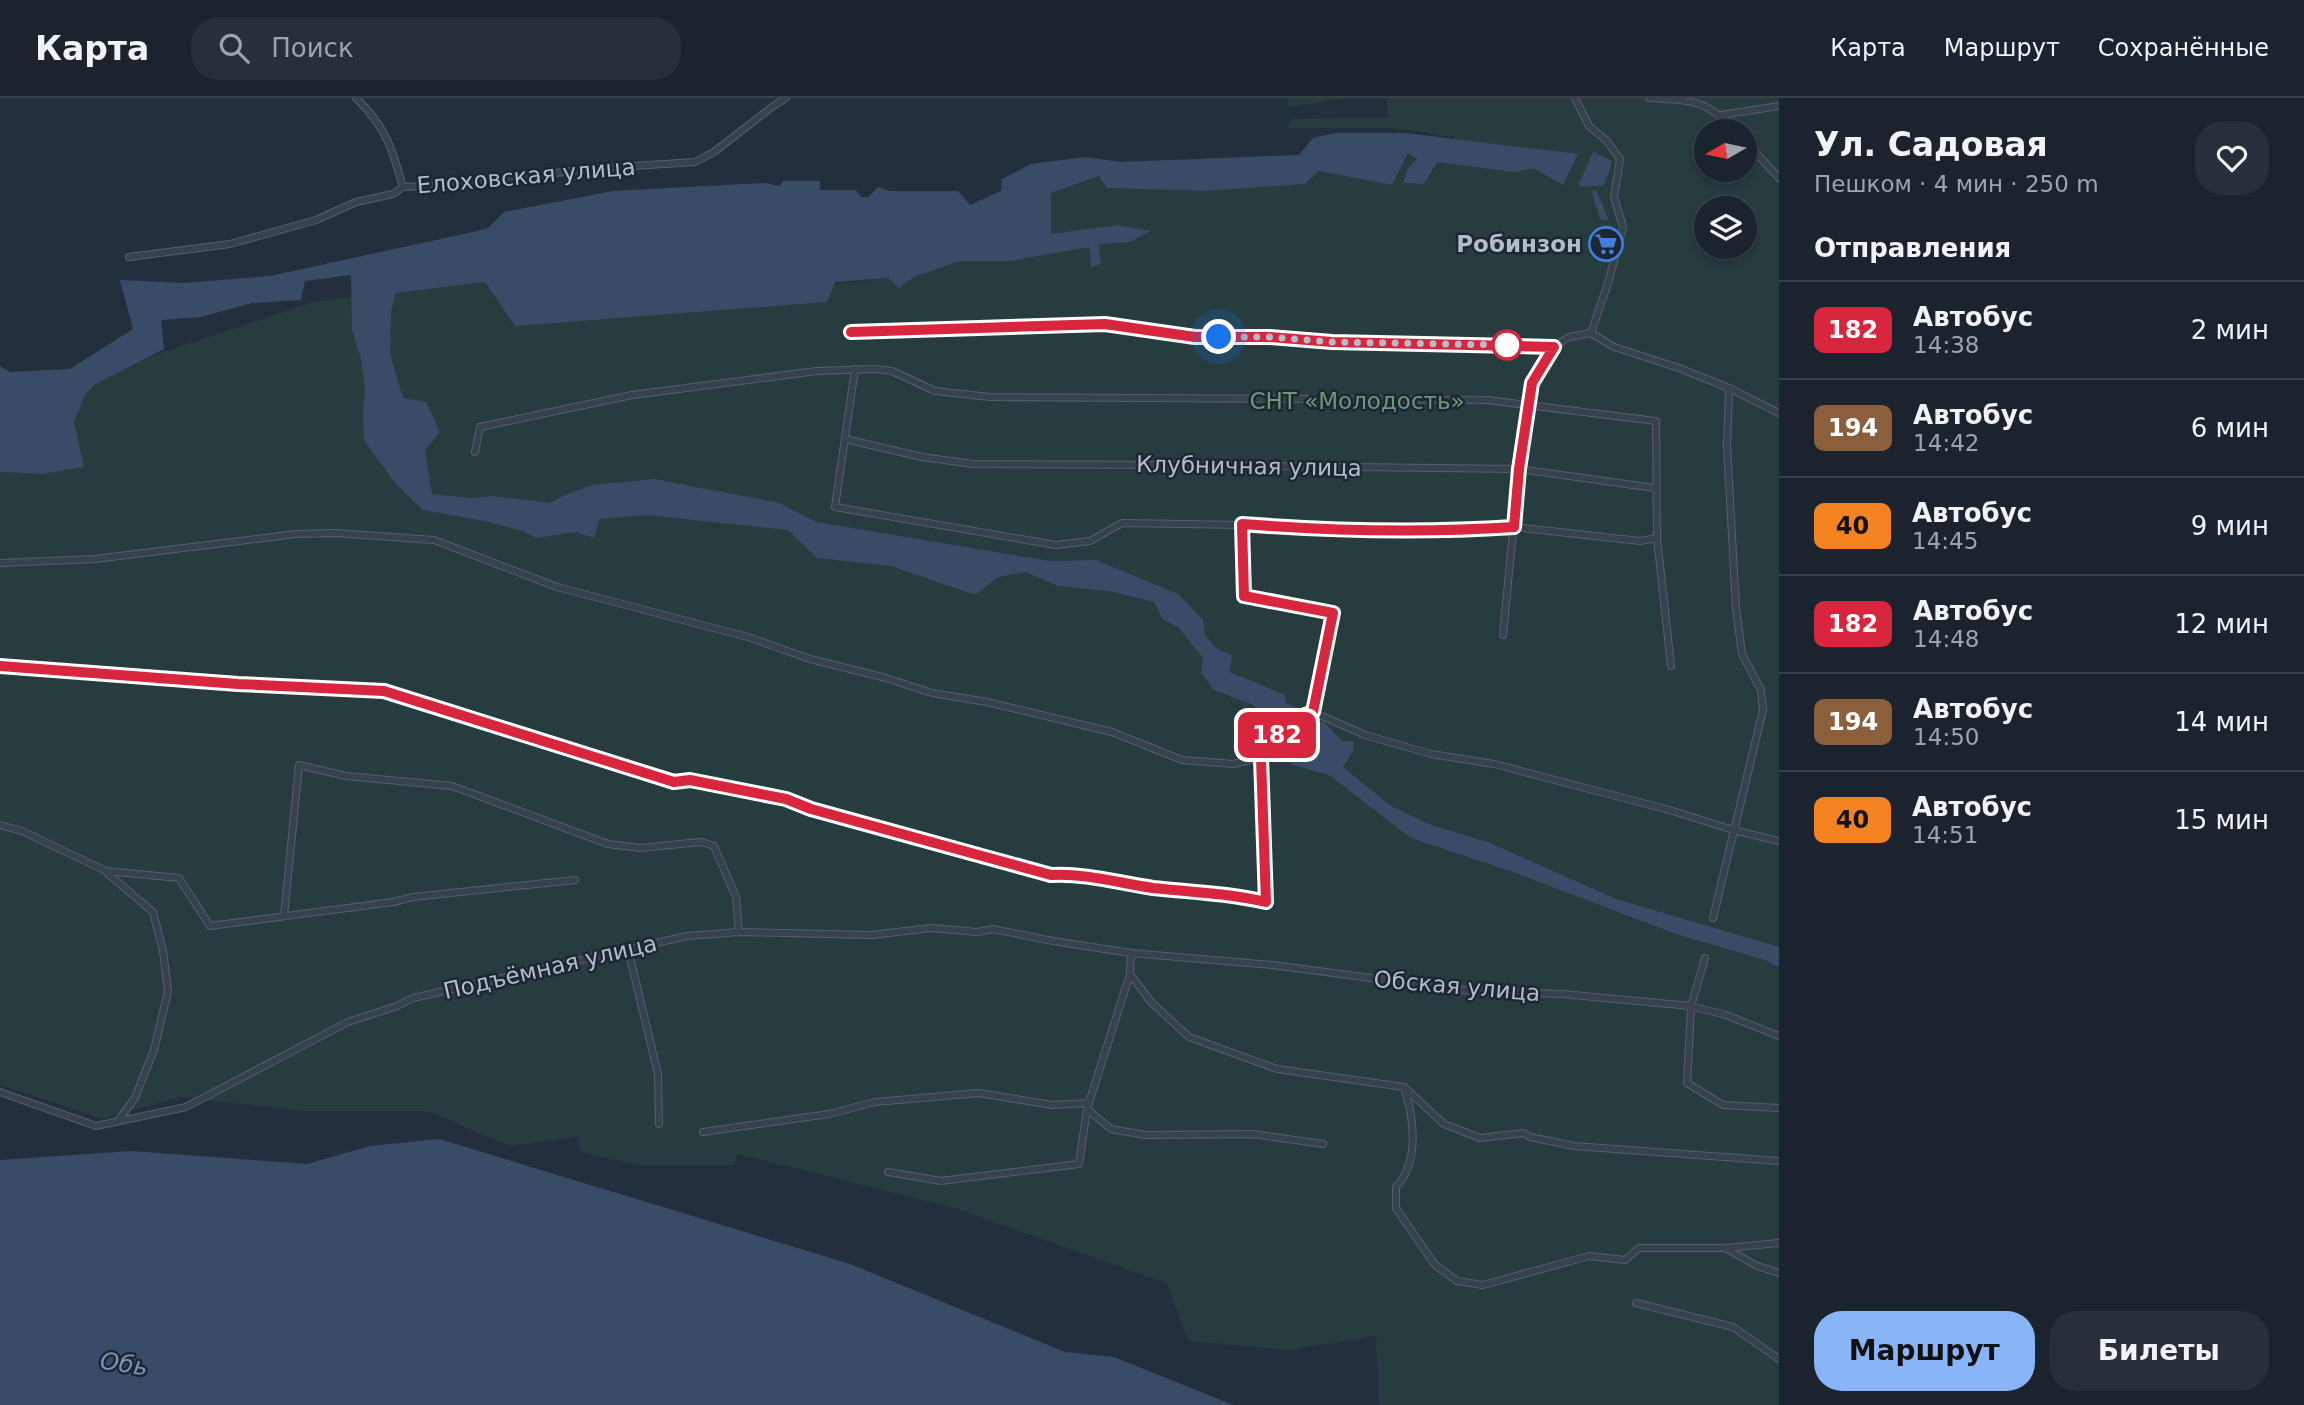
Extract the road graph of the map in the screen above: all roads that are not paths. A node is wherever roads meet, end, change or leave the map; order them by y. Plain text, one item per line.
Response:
1 (356, 98) edge
2 (786, 98) edge
3 (1575, 98) edge
4 (1649, 98) edge
5 (1658, 98) edge
6 (1779, 106) edge
7 (1721, 115) junction
8 (1725, 119) edge
9 (1757, 154) edge
10 (1779, 178) edge
11 (403, 187) junction
12 (129, 257) dead end
13 (851, 332) dead end
14 (1591, 333) junction
15 (1554, 347) junction
16 (855, 369) junction
17 (1729, 388) junction
18 (1530, 403) junction
19 (1779, 413) edge
20 (845, 439) junction
21 (475, 452) dead end
22 (1519, 469) junction
23 (1655, 488) junction
24 (1242, 524) junction
25 (1514, 527) junction
26 (1657, 538) junction
27 (0, 563) edge
28 (1503, 635) dead end
29 (0, 666) edge
30 (1671, 666) dead end
31 (1313, 712) junction
32 (1261, 758) junction
33 (0, 825) edge
34 (1733, 830) junction
35 (1779, 841) edge
36 (106, 871) junction
37 (575, 880) dead end
38 (284, 916) junction
39 (1713, 918) dead end
40 (739, 932) junction
41 (628, 949) junction
42 (1131, 953) junction
43 (1705, 958) dead end
44 (1130, 974) junction
45 (1691, 1006) junction
46 (1779, 1036) edge
47 (1404, 1087) junction
48 (0, 1092) edge
49 (1088, 1106) junction
50 (1779, 1108) edge
51 (118, 1121) junction
52 (659, 1124) dead end
53 (703, 1132) dead end
54 (1323, 1144) dead end
55 (1779, 1161) edge
56 (888, 1172) dead end
57 (1779, 1243) edge
58 (1726, 1248) junction
59 (1779, 1273) edge
60 (1636, 1303) dead end
61 (1779, 1359) edge

1 - 11 street
2 - 11 street, Елоховская улица
3 - 14 street
4 - 5 street
5 - 7 street
6 - 7 street
7 - 8 street
9 - 10 street
11 - 12 street, Елоховская улица
13 - 15 street
14 - 15 street
14 - 17 street
15 - 18 street
16 - 18 street
16 - 20 street
16 - 21 street
17 - 19 street
17 - 34 street
18 - 22 street
18 - 23 street
20 - 22 street, Клубничная улица
20 - 24 street
22 - 23 street, Клубничная улица
22 - 25 street
23 - 26 street
24 - 25 street
24 - 31 street
25 - 26 street
25 - 28 street
26 - 30 street
27 - 32 street
29 - 32 street
31 - 32 street
31 - 34 street
33 - 36 street
34 - 35 street
34 - 39 street
36 - 38 street
36 - 51 street
37 - 38 street
38 - 40 street
40 - 41 street, Подъёмная улица
40 - 42 street, Подъёмная улица
41 - 51 street, Подъёмная улица
41 - 52 street
42 - 44 street
42 - 45 street, Обская улица
43 - 45 street
44 - 47 street
44 - 49 street
45 - 46 street, Обская улица
45 - 50 street
47 - 55 street
47 - 58 street
48 - 51 street, Подъёмная улица
49 - 53 street
49 - 54 street
49 - 56 street
57 - 58 street
58 - 59 street
60 - 61 street

